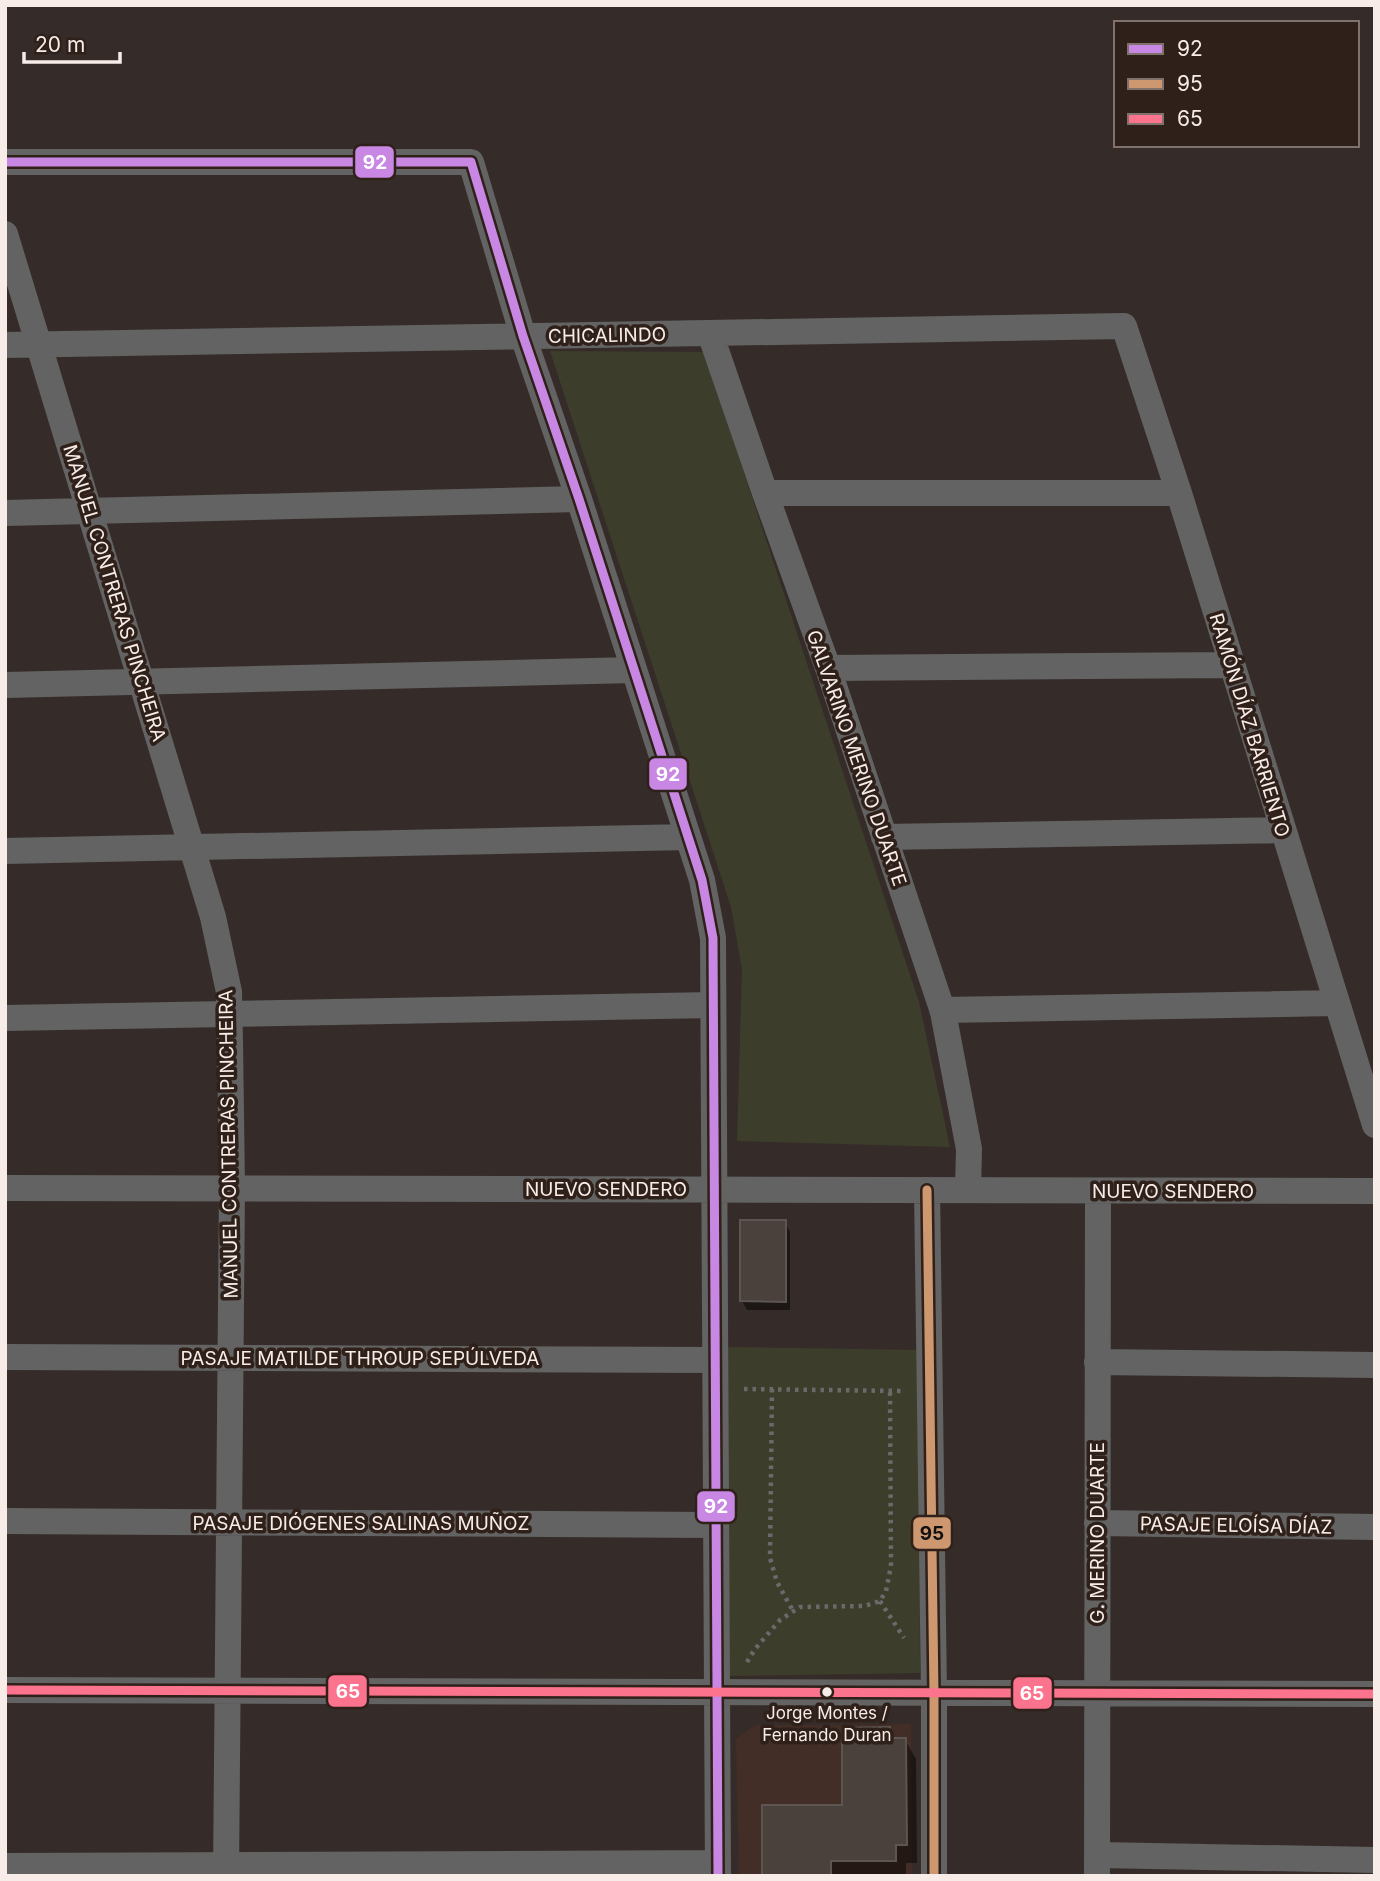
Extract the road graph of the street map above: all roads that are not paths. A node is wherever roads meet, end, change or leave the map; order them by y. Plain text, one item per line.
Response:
1 (5, 162) edge
2 (5, 234) edge
3 (1124, 326) joint
4 (710, 333) junction
5 (523, 336) junction
6 (39, 344) junction
7 (5, 345) edge
8 (765, 493) junction
9 (1179, 493) junction
10 (579, 499) junction
11 (90, 511) junction
12 (5, 513) edge
13 (1231, 664) junction
14 (828, 668) junction
15 (634, 670) junction
16 (142, 681) junction
17 (5, 685) edge
18 (1282, 830) junction
19 (688, 837) junction
20 (884, 837) junction
21 (191, 847) junction
22 (5, 851) edge
23 (1336, 1003) junction
24 (713, 1006) junction
25 (943, 1010) junction
26 (229, 1014) junction
27 (5, 1018) edge
28 (1375, 1125) edge
29 (5, 1188) edge
30 (232, 1188) junction
31 (715, 1190) junction
32 (927, 1190) junction
33 (968, 1190) junction
34 (1098, 1191) junction
35 (1375, 1191) edge
36 (5, 1357) edge
37 (230, 1358) junction
38 (714, 1360) junction
39 (1097, 1362) junction
40 (1375, 1365) edge
41 (5, 1521) edge
42 (229, 1522) junction
43 (1097, 1523) junction
44 (716, 1525) junction
45 (1375, 1527) edge
46 (5, 1690) edge
47 (228, 1691) junction
48 (727, 1692) junction
49 (934, 1693) junction
50 (1097, 1693) junction
51 (1375, 1694) edge
52 (1375, 1860) edge
53 (5, 1866) edge
54 (1097, 1866) edge
55 (718, 1869) edge
56 (226, 1871) edge
57 (934, 1876) edge

1 - 5 street
2 - 6 street, MANUEL CONTRERAS PINCHEIRA
3 - 4 street, CHICALINDO
3 - 9 street, RAMÓN DÍAZ BARRIENTO
4 - 5 street, CHICALINDO
4 - 8 street, GALVARINO MERINO DUARTE
5 - 6 street, CHICALINDO
5 - 10 street
6 - 7 street, CHICALINDO
6 - 11 street, MANUEL CONTRERAS PINCHEIRA
8 - 9 street
8 - 14 street, GALVARINO MERINO DUARTE
9 - 13 street, RAMÓN DÍAZ BARRIENTO
10 - 11 street
10 - 15 street
11 - 12 street
11 - 16 street, MANUEL CONTRERAS PINCHEIRA
13 - 14 street
13 - 18 street, RAMÓN DÍAZ BARRIENTO
14 - 20 street, GALVARINO MERINO DUARTE
15 - 16 street
15 - 19 street
16 - 17 street
16 - 21 street, MANUEL CONTRERAS PINCHEIRA
18 - 20 street
18 - 23 street, RAMÓN DÍAZ BARRIENTO
19 - 21 street
19 - 24 street
20 - 25 street, GALVARINO MERINO DUARTE
21 - 22 street
21 - 26 street, MANUEL CONTRERAS PINCHEIRA
23 - 25 street
23 - 28 street, RAMÓN DÍAZ BARRIENTO
24 - 26 street
24 - 31 street
25 - 33 street, GALVARINO MERINO DUARTE
26 - 27 street
26 - 30 street, MANUEL CONTRERAS PINCHEIRA
29 - 30 street, NUEVO SENDERO
30 - 31 street, NUEVO SENDERO
30 - 37 street, MANUEL CONTRERAS PINCHEIRA
31 - 32 street, NUEVO SENDERO
31 - 38 street
32 - 33 street, NUEVO SENDERO
32 - 49 street
33 - 34 street, NUEVO SENDERO
34 - 35 street, NUEVO SENDERO
34 - 39 street, G. MERINO DUARTE
36 - 37 street, PASAJE MATILDE THROUP SEPÚLVEDA
37 - 38 street, PASAJE MATILDE THROUP SEPÚLVEDA
37 - 42 street, MANUEL CONTRERAS PINCHEIRA
38 - 44 street
39 - 40 street
39 - 43 street, G. MERINO DUARTE
41 - 42 street, PASAJE DIÓGENES SALINAS MUÑOZ
42 - 44 street, PASAJE DIÓGENES SALINAS MUÑOZ
42 - 47 street, MANUEL CONTRERAS PINCHEIRA
43 - 45 street, PASAJE ELOÍSA DÍAZ
43 - 50 street, G. MERINO DUARTE
44 - 48 street
46 - 47 street
47 - 48 street
47 - 56 street, MANUEL CONTRERAS PINCHEIRA
48 - 49 street
48 - 55 street
49 - 50 street
49 - 57 street
50 - 51 street
50 - 54 street, G. MERINO DUARTE
52 - 54 street
53 - 56 street
55 - 56 street

